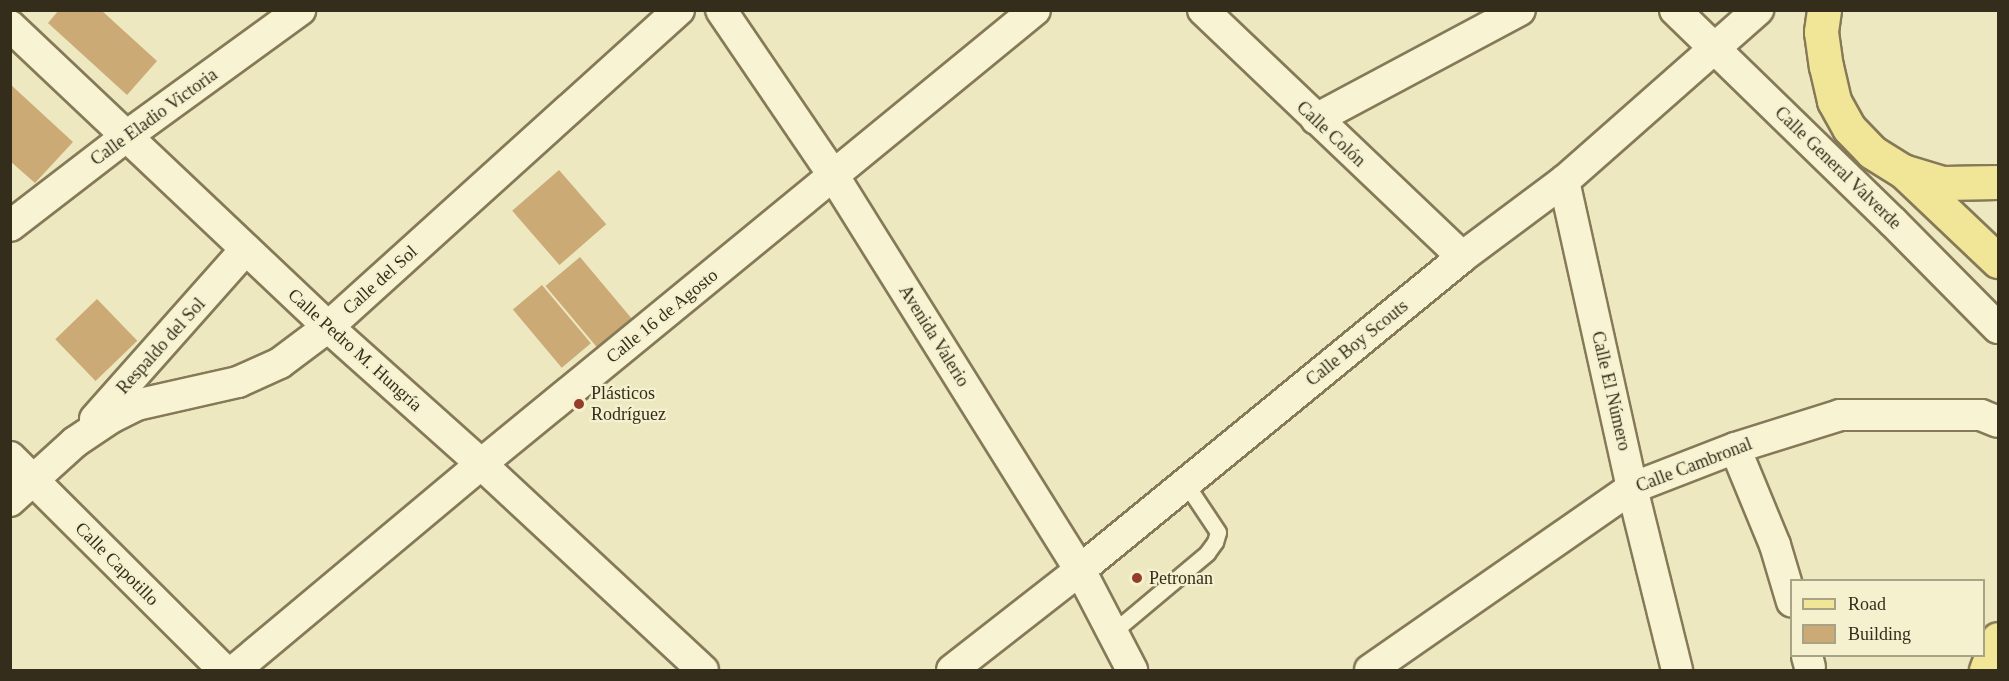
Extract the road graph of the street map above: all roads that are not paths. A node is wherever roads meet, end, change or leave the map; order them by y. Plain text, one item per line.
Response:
1 (680, 10) edge
2 (721, 10) edge
3 (1035, 10) edge
4 (1203, 10) edge
5 (1520, 10) edge
6 (1675, 10) edge
7 (1758, 10) edge
8 (1824, 10) edge
9 (292, 13) edge
10 (10, 26) edge
11 (1714, 48) junction
12 (1316, 119) junction
13 (128, 135) junction
14 (1904, 171) junction
15 (833, 175) junction
16 (1564, 181) junction
17 (1998, 182) edge
18 (10, 226) edge
19 (246, 249) junction
20 (1462, 257) junction
21 (1998, 261) edge
22 (328, 327) junction
23 (1998, 328) edge
24 (1998, 422) edge
25 (75, 442) junction
26 (1735, 448) junction
27 (10, 457) edge
28 (482, 464) junction
29 (32, 479) junction
30 (1186, 484) junction
31 (1632, 488) junction
32 (10, 501) edge
33 (1080, 570) junction
34 (1790, 599) edge
35 (1113, 632) junction
36 (1998, 639) edge
37 (224, 670) edge
38 (235, 670) edge
39 (703, 670) edge
40 (952, 670) edge
41 (1132, 670) edge
42 (1370, 670) edge
43 (1677, 670) edge
44 (1986, 670) edge

1 - 22 street, Calle del Sol
2 - 15 street, Avenida Valerio
3 - 15 street, Calle 16 de Agosto
4 - 12 street, Calle Colón
5 - 12 street
6 - 11 street, Calle General Valverde
7 - 11 street, Calle Boy Scouts
8 - 14 main road
9 - 13 street, Calle Eladio Victoria
10 - 13 street, Calle Pedro M. Hungría
11 - 16 street, Calle Boy Scouts
11 - 23 street, Calle General Valverde
12 - 20 street, Calle Colón
13 - 18 street, Calle Eladio Victoria
13 - 19 street, Calle Pedro M. Hungría
14 - 17 main road
14 - 21 main road
15 - 28 street, Calle 16 de Agosto
15 - 33 street, Avenida Valerio
16 - 20 street, Calle Boy Scouts
16 - 31 street, Calle El Número
19 - 22 street, Calle Pedro M. Hungría
19 - 25 street, Respaldo del Sol
20 - 30 street, Calle Boy Scouts
22 - 25 street, Calle del Sol
22 - 28 street, Calle Pedro M. Hungría
24 - 26 street, Calle Cambronal
25 - 29 street, Calle del Sol
26 - 31 street, Calle Cambronal
26 - 34 street
27 - 29 street, Calle Capotillo
28 - 38 street, Calle 16 de Agosto
28 - 39 street, Calle Pedro M. Hungría
29 - 32 street, Calle del Sol
29 - 37 street, Calle Capotillo
30 - 33 street, Calle Boy Scouts
30 - 35 lane
31 - 42 street, Calle Cambronal
31 - 43 street, Calle El Número
33 - 35 street, Avenida Valerio
33 - 40 street, Calle Boy Scouts
35 - 41 street, Avenida Valerio
36 - 44 main road

